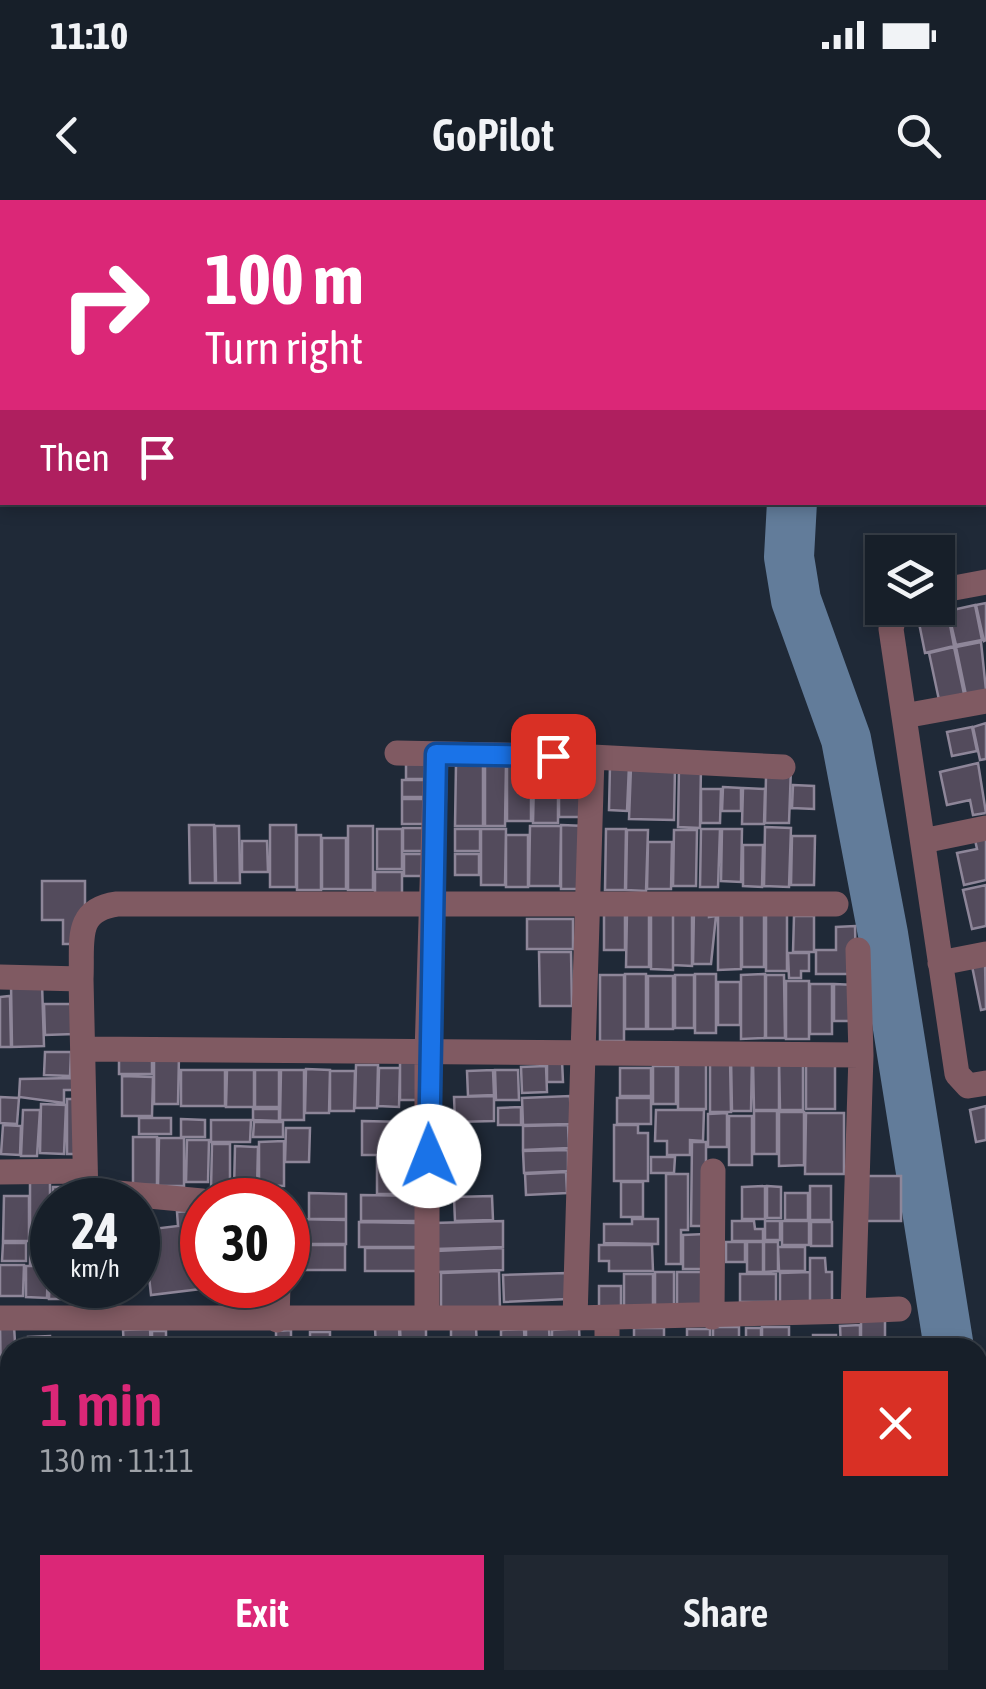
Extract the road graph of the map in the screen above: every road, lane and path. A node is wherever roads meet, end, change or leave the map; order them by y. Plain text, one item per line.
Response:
1 (986, 582) edge
2 (955, 588) edge
3 (892, 625) edge
4 (986, 701) edge
5 (904, 716) junction
6 (398, 752) dead end
7 (436, 754) junction
8 (592, 757) junction
9 (783, 767) dead end
10 (986, 828) edge
11 (922, 841) junction
12 (586, 902) junction
13 (836, 904) dead end
14 (432, 906) junction
15 (858, 950) dead end
16 (986, 954) edge
17 (940, 963) junction
18 (0, 977) edge
19 (80, 978) junction
20 (84, 1049) junction
21 (427, 1054) junction
22 (585, 1055) junction
23 (861, 1056) junction
24 (986, 1084) edge
25 (713, 1171) dead end
26 (0, 1172) edge
27 (34, 1178) edge
28 (85, 1178) edge
29 (87, 1308) edge
30 (277, 1308) edge
31 (899, 1310) dead end
32 (853, 1311) junction
33 (712, 1316) junction
34 (87, 1317) junction
35 (427, 1317) junction
36 (0, 1318) edge
37 (574, 1318) junction
38 (607, 1319) junction
39 (276, 1320) junction
40 (607, 1338) edge

1 - 2 street
3 - 5 street
4 - 5 street
5 - 11 street
6 - 7 street
7 - 8 street
7 - 14 street
8 - 9 street
8 - 12 street
10 - 11 street
11 - 17 street
12 - 13 street
12 - 14 street
12 - 22 street
14 - 19 street
14 - 21 street
15 - 23 street
16 - 17 street
17 - 24 street
18 - 19 street
19 - 20 street
20 - 21 street
20 - 28 street
21 - 22 street
21 - 35 street
22 - 23 street
22 - 37 street
23 - 32 street
25 - 33 street
26 - 27 street
29 - 34 street
30 - 39 street
31 - 32 street
32 - 33 street
33 - 38 street
34 - 36 street
34 - 39 street
35 - 37 street
35 - 39 street
37 - 38 street
38 - 40 street

